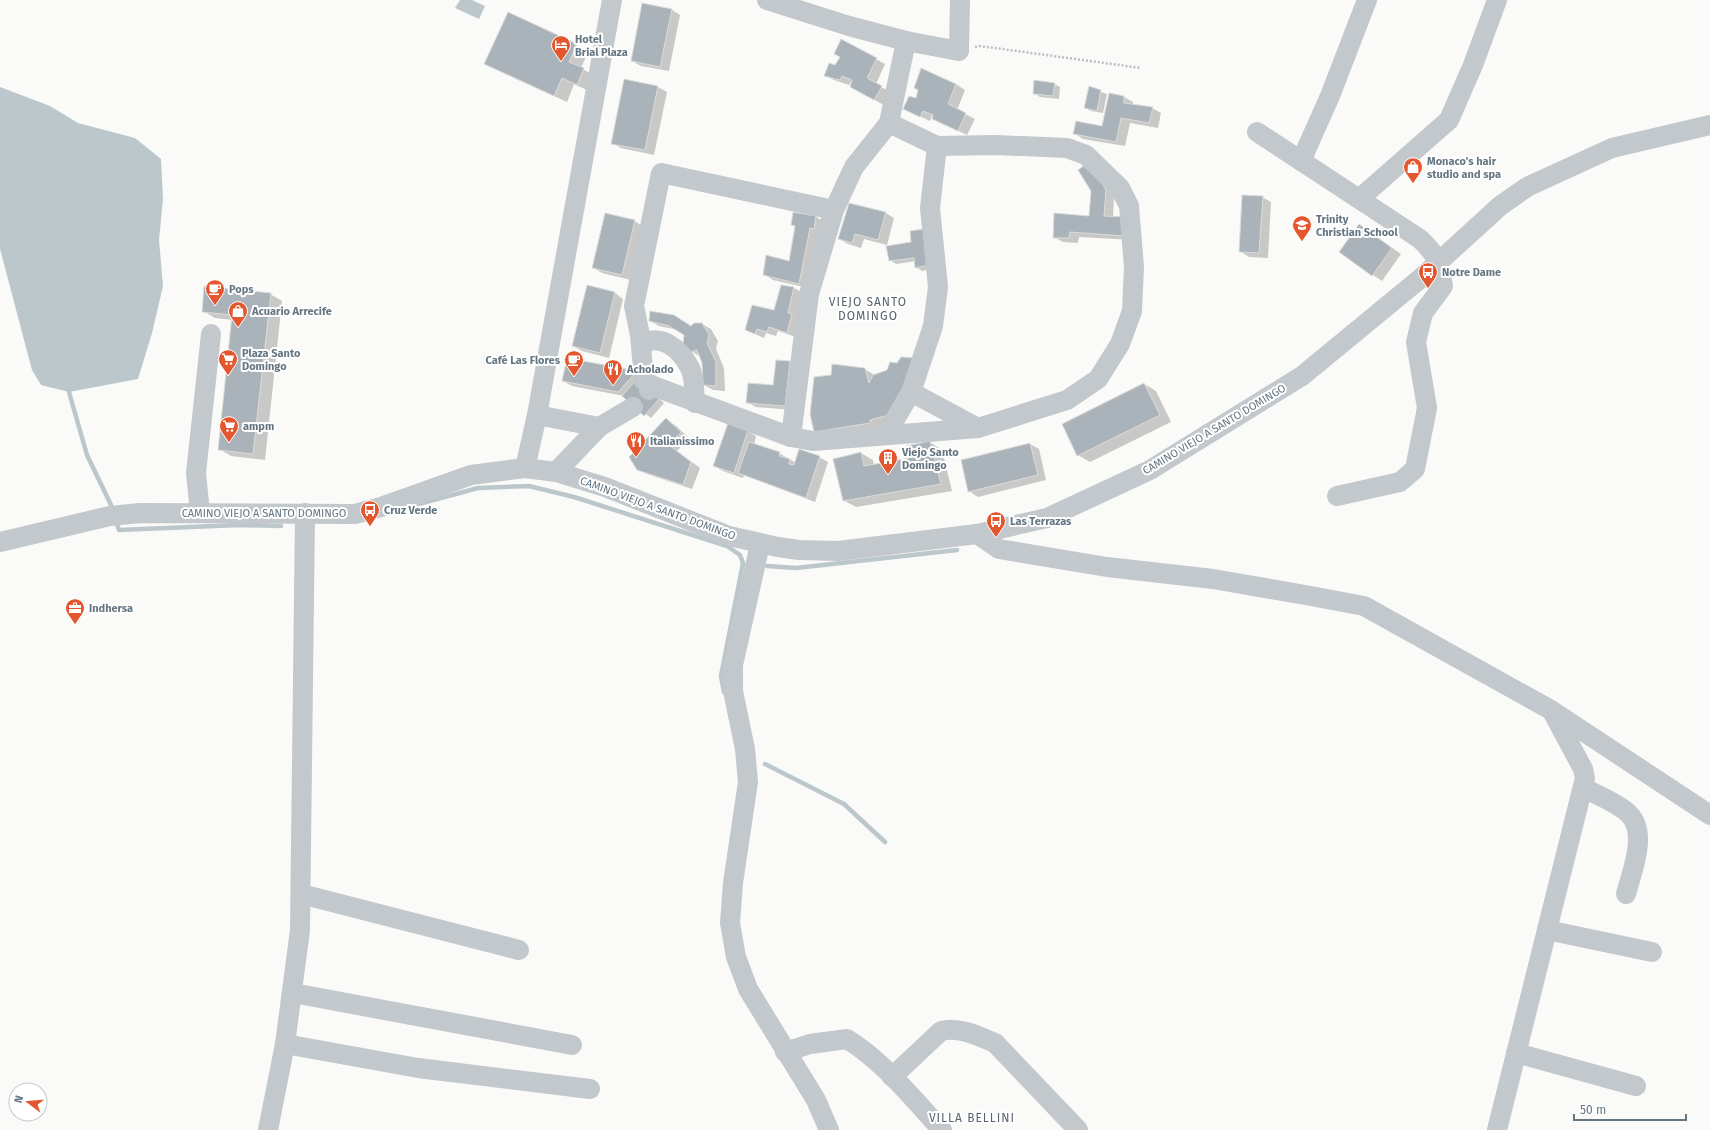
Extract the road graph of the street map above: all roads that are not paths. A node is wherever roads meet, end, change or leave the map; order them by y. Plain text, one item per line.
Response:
1 (612, 0) edge
2 (767, 0) edge
3 (960, 0) edge
4 (1366, 0) edge
5 (1497, 0) edge
6 (906, 41) junction
7 (889, 123) junction
8 (1710, 125) edge
9 (1257, 132) dead end
10 (936, 146) junction
11 (1301, 161) junction
12 (1360, 199) junction
13 (834, 210) junction
14 (1438, 261) junction
15 (211, 334) dead end
16 (641, 345) junction
17 (911, 392) junction
18 (694, 403) junction
19 (633, 407) dead end
20 (536, 415) junction
21 (599, 427) junction
22 (978, 428) junction
23 (886, 434) junction
24 (791, 437) junction
25 (525, 468) junction
26 (556, 472) junction
27 (1337, 496) dead end
28 (200, 513) junction
29 (305, 514) junction
30 (977, 534) junction
31 (0, 542) edge
32 (760, 544) junction
33 (1551, 710) junction
34 (1583, 788) junction
35 (1710, 816) edge
36 (301, 894) junction
37 (1626, 894) dead end
38 (1547, 930) junction
39 (519, 950) dead end
40 (1652, 952) dead end
41 (293, 993) junction
42 (285, 1044) junction
43 (572, 1045) dead end
44 (785, 1052) junction
45 (1516, 1053) junction
46 (892, 1077) junction
47 (1636, 1086) dead end
48 (590, 1089) dead end
49 (268, 1130) edge
50 (828, 1130) edge
51 (942, 1130) edge
52 (1078, 1130) edge
53 (1496, 1130) edge

1 - 20 street
2 - 6 street
3 - 6 street
4 - 11 street
5 - 12 street
6 - 7 street
7 - 10 street
7 - 13 street
8 - 14 street, CAMINO VIEJO A SANTO DOMINGO
9 - 11 street
10 - 17 street
10 - 22 street
11 - 12 street
12 - 14 street
13 - 16 street
13 - 24 street
14 - 27 street
14 - 30 street, CAMINO VIEJO A SANTO DOMINGO
15 - 28 street
16 - 18 street
16 - 18 street
17 - 22 street
17 - 23 street
18 - 24 street
19 - 21 street
20 - 21 street
20 - 25 street
21 - 26 street
22 - 23 street
23 - 24 street
25 - 26 street, CAMINO VIEJO A SANTO DOMINGO
25 - 29 street, CAMINO VIEJO A SANTO DOMINGO
26 - 32 street, CAMINO VIEJO A SANTO DOMINGO
28 - 29 street, CAMINO VIEJO A SANTO DOMINGO
28 - 31 street, CAMINO VIEJO A SANTO DOMINGO
29 - 36 street
30 - 32 street, CAMINO VIEJO A SANTO DOMINGO
30 - 33 street
32 - 44 street
33 - 34 street
33 - 35 street
34 - 37 street
34 - 38 street
36 - 39 street
36 - 41 street
38 - 40 street
38 - 45 street
41 - 42 street
41 - 43 street
42 - 48 street
42 - 49 street
44 - 46 street
44 - 50 street
45 - 47 street
45 - 53 street
46 - 51 street
46 - 52 street

